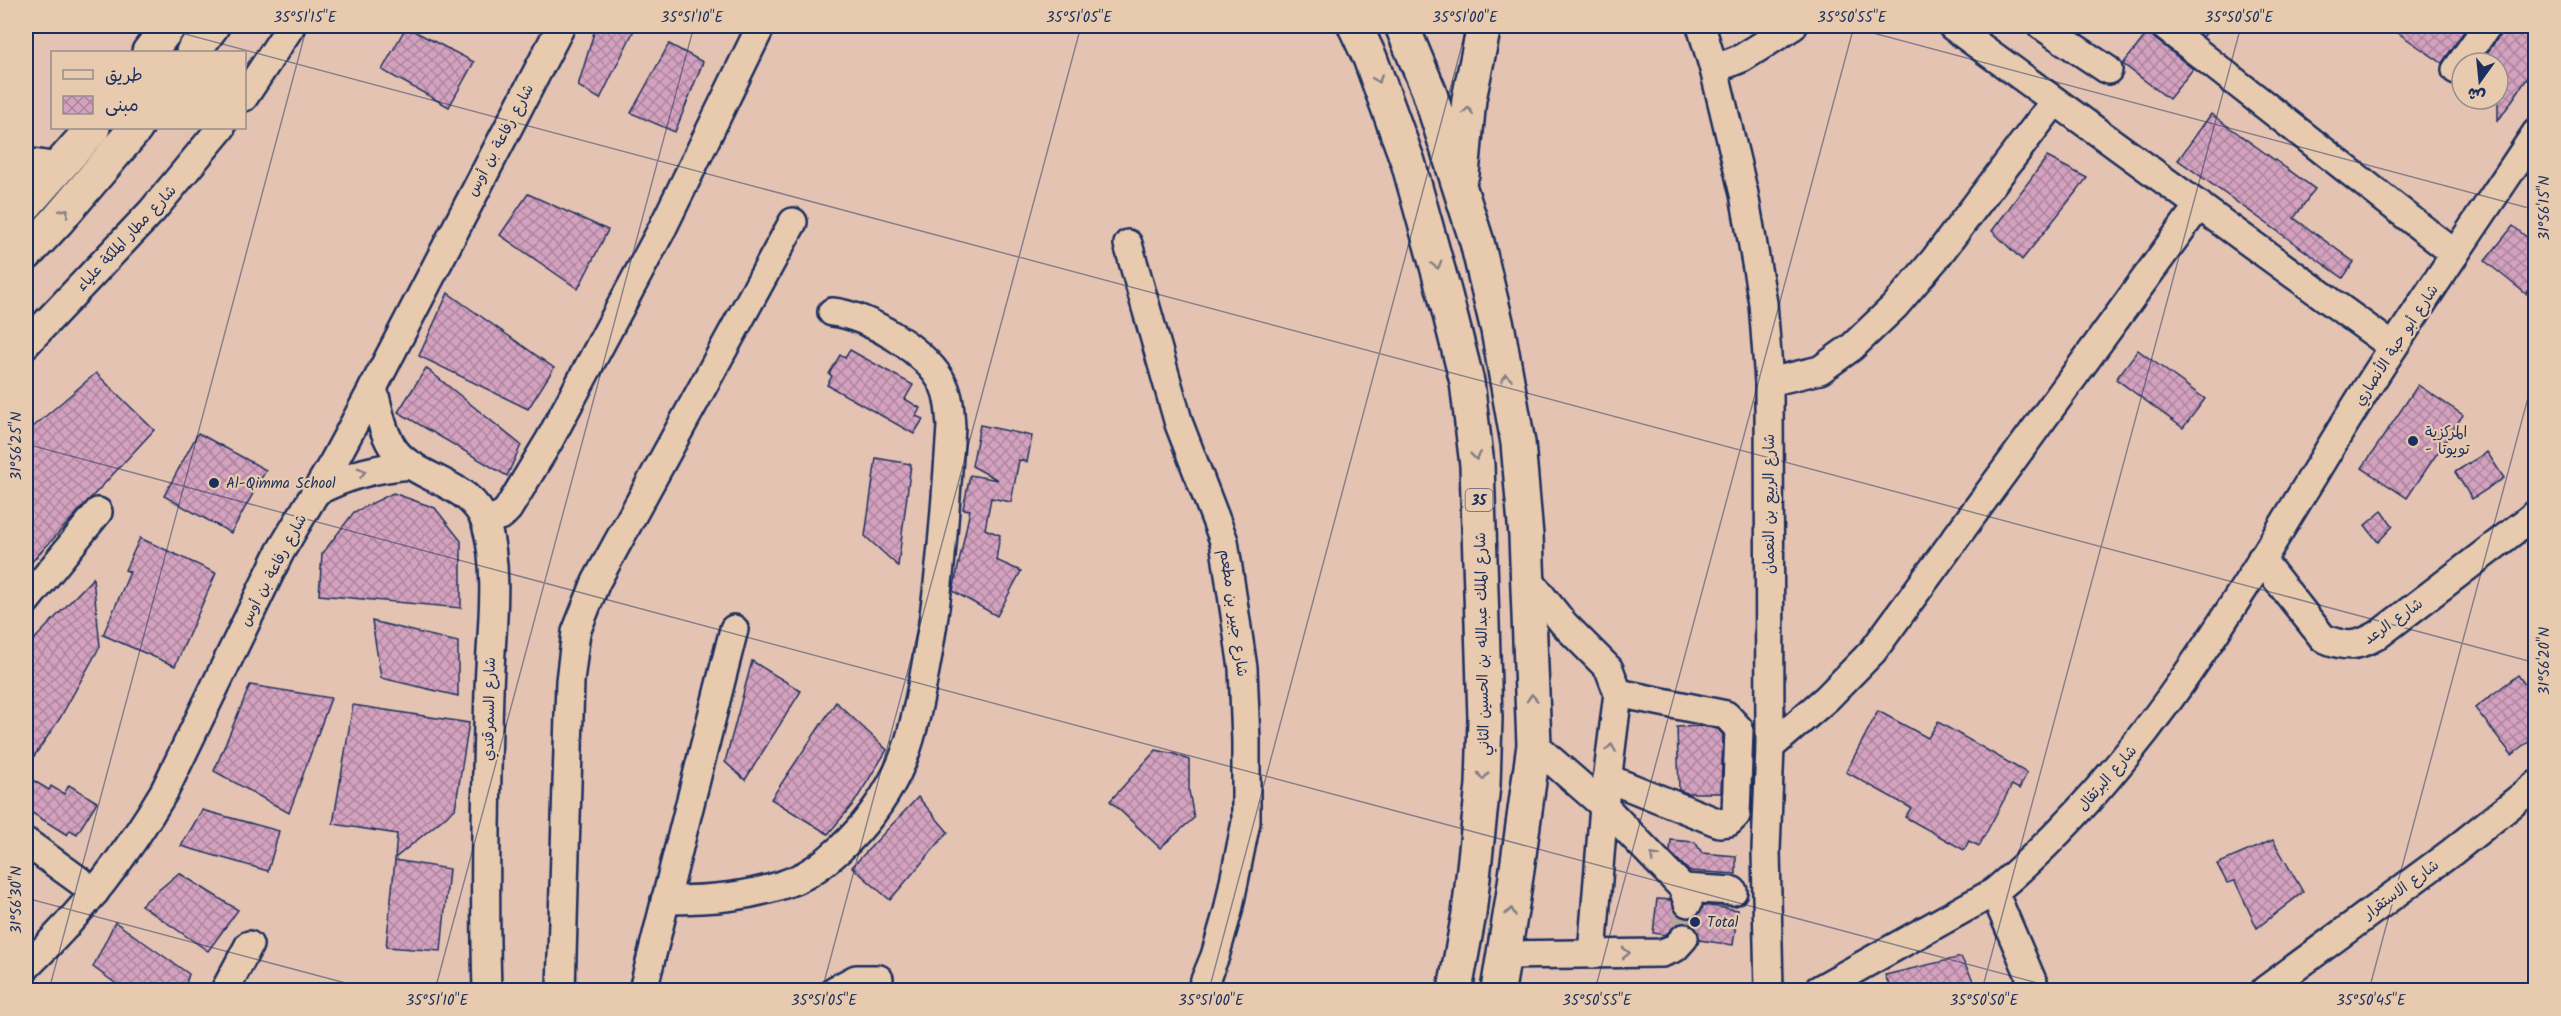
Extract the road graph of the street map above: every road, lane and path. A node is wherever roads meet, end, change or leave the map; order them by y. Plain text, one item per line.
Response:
1 (169, 26) edge
2 (212, 26) edge
3 (291, 26) edge
4 (561, 26) edge
5 (761, 26) edge
6 (1355, 26) edge
7 (1402, 26) edge
8 (1484, 26) edge
9 (1701, 26) edge
10 (1793, 26) edge
11 (1952, 26) edge
12 (2042, 26) edge
13 (2164, 26) edge
14 (2487, 26) edge
15 (150, 51) edge
16 (194, 51) edge
17 (2469, 51) edge
18 (1714, 69) junction
19 (2108, 70) dead end
20 (246, 94) edge
21 (2055, 101) junction
22 (92, 129) edge
23 (135, 129) edge
24 (220, 129) edge
25 (2535, 134) edge
26 (26, 162) edge
27 (60, 168) junction
28 (1461, 190) junction
29 (26, 204) edge
30 (2199, 205) junction
31 (793, 222) dead end
32 (1128, 244) dead end
33 (26, 254) edge
34 (2455, 254) junction
35 (832, 312) dead end
36 (26, 344) edge
37 (2392, 346) junction
38 (1769, 382) junction
39 (374, 388) junction
40 (412, 465) junction
41 (315, 492) junction
42 (98, 512) dead end
43 (2535, 514) edge
44 (485, 521) junction
45 (2261, 559) junction
46 (1528, 579) junction
47 (26, 601) edge
48 (734, 629) dead end
49 (1618, 693) junction
50 (1534, 745) junction
51 (1770, 747) junction
52 (1607, 778) junction
53 (2535, 785) edge
54 (1604, 806) junction
55 (26, 842) edge
56 (1733, 891) dead end
57 (95, 892) junction
58 (1995, 892) junction
59 (665, 900) junction
60 (1684, 938) dead end
61 (249, 945) dead end
62 (1592, 954) junction
63 (1505, 955) junction
64 (26, 967) edge
65 (879, 979) dead end
66 (225, 990) edge
67 (487, 990) edge
68 (561, 990) edge
69 (643, 990) edge
70 (835, 990) edge
71 (1201, 990) edge
72 (1455, 990) edge
73 (1498, 990) edge
74 (1769, 990) edge
75 (1818, 990) edge
76 (2036, 990) edge
77 (2265, 990) edge

1 - 15 highway
2 - 16 highway
3 - 20 street
4 - 39 street, شارع رفاعة بن أوس
5 - 44 street
6 -> 72 highway, شارع الملك عبدالله بن الحسين الثاني / 35
7 - 28 highway
28 -> 8 highway
9 - 18 street, شارع الربيع بن النعمان
10 - 18 street
11 - 21 street
12 - 19 street
13 - 34 street
14 - 17 street
18 - 38 street, شارع الربيع بن النعمان
21 - 30 street
21 - 38 street
22 - 27 highway
33 -> 23 highway
24 - 36 street, شارع مطار الملكة علياء
25 - 34 street, شارع أبو حبة الأنصاري
26 - 27 street
27 - 29 highway
46 -> 28 highway
30 - 37 street
30 - 51 street
31 - 68 street
32 - 71 street, شارع جبير بن مطعم
34 - 37 street, شارع أبو حبة الأنصاري
35 - 59 street
37 - 45 street, شارع أبو حبة الأنصاري
38 - 51 street, شارع الربيع بن النعمان
39 - 40 street
39 - 41 street, شارع رفاعة بن أوس
41 -> 40 street
40 - 44 street
41 - 57 street, شارع رفاعة بن أوس
42 - 47 street
43 - 45 street, شارع الرعد
44 - 67 street, شارع السمرقندي
45 - 58 street, شارع البرتقال
46 - 49 street
50 -> 46 highway
48 - 59 street
52 -> 49 street
49 - 52 street
50 - 54 street
63 -> 50 highway
51 - 74 street, شارع الربيع بن النعمان
52 - 54 street
53 - 77 street, شارع الاستقرار
56 -> 54 street
54 - 62 street
55 - 57 street
57 - 64 street, شارع رفاعة بن أوس
58 - 75 street, شارع البرتقال
58 - 76 street
59 - 69 street
62 -> 60 street
61 - 66 street
62 - 63 street
63 - 73 highway
65 - 70 street

